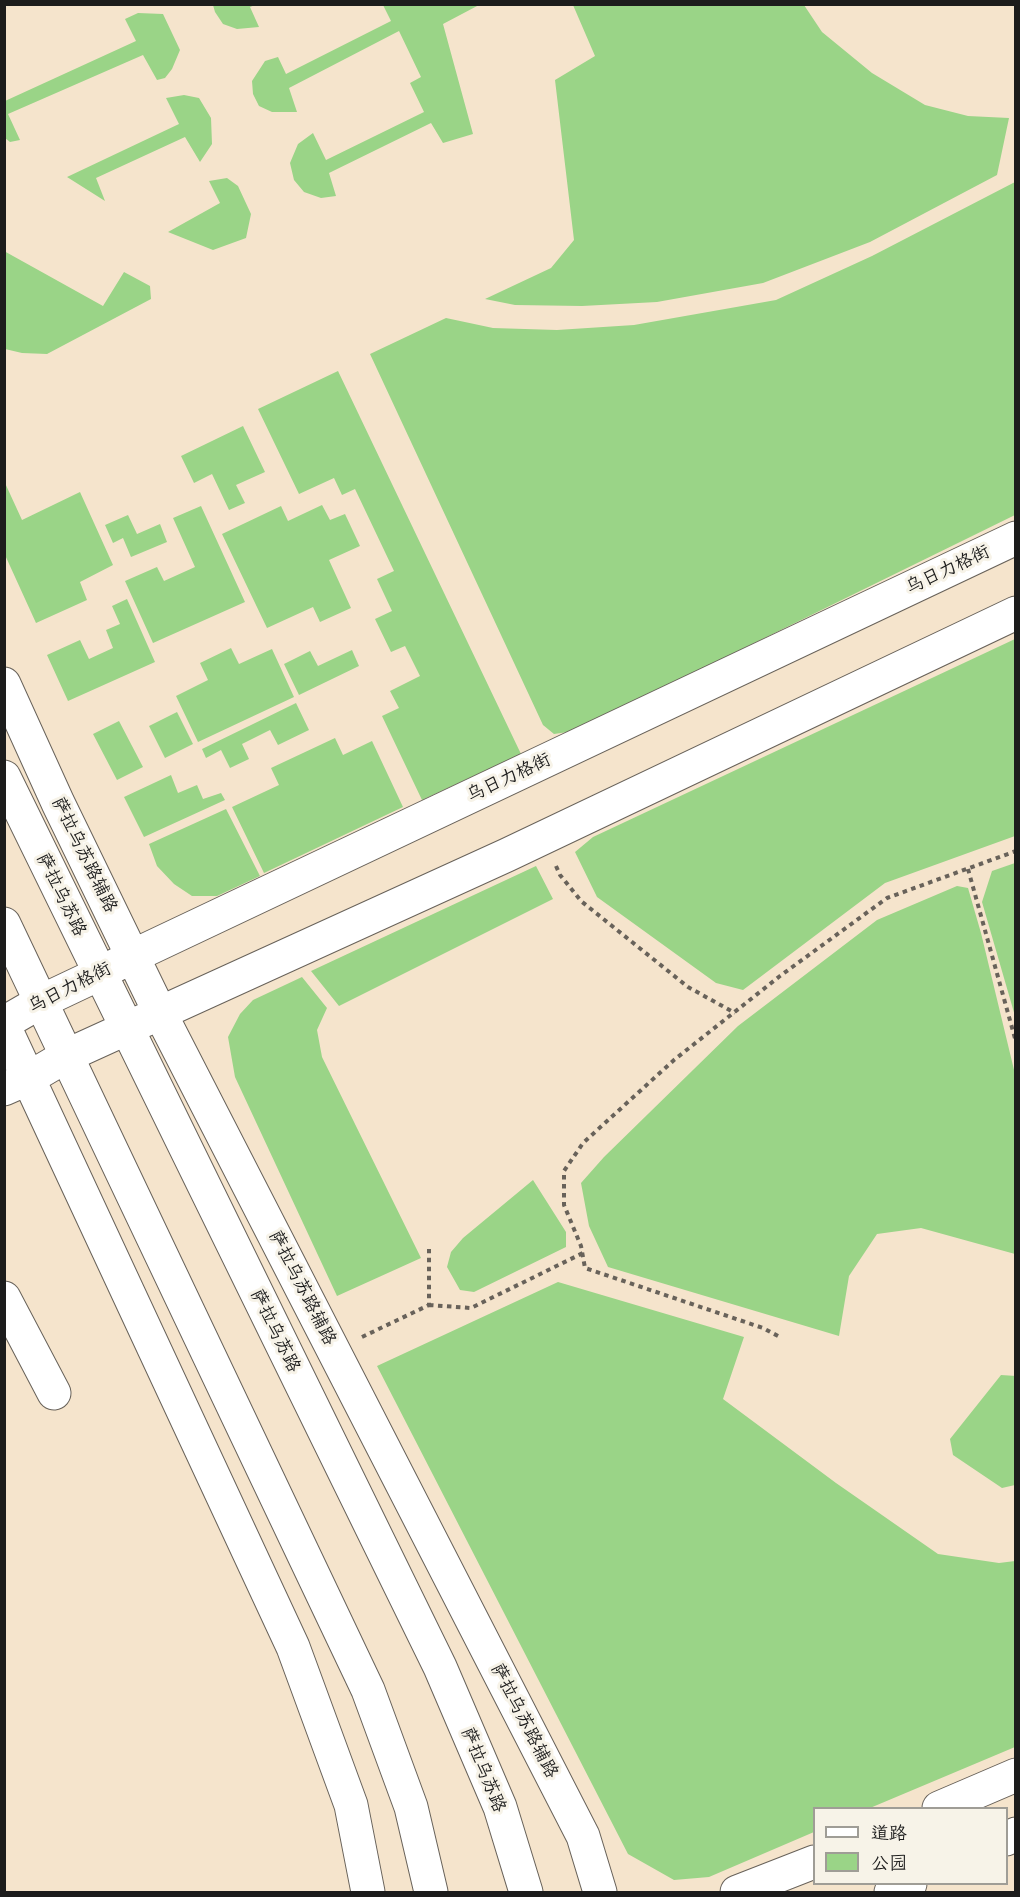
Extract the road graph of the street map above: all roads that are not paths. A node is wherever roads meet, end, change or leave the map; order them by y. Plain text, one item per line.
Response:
1 (1016, 538) edge
2 (1016, 613) edge
3 (4, 684) edge
4 (4, 777) edge
5 (4, 924) edge
6 (133, 956) junction
7 (99, 974) junction
8 (42, 1001) junction
9 (160, 1012) junction
10 (4, 1024) edge
11 (126, 1028) junction
12 (68, 1055) junction
13 (17, 1083) edge
14 (4, 1298) edge
15 (54, 1393) dead end
16 (1016, 1774) edge
17 (943, 1807) edge
18 (813, 1862) edge
19 (908, 1885) edge
20 (368, 1893) edge
21 (431, 1893) edge
22 (526, 1893) edge
23 (600, 1893) edge
24 (737, 1893) edge
25 (891, 1893) edge

1 - 6 street, 乌日力格街
2 - 9 street
3 - 6 street, 萨拉乌苏路辅路
4 - 7 street, 萨拉乌苏路
5 - 8 street
6 - 7 street, 乌日力格街
6 - 9 street, 萨拉乌苏路辅路
7 - 8 street, 乌日力格街
7 - 11 street, 萨拉乌苏路
8 - 10 street, 乌日力格街
8 - 12 street
9 - 11 street
9 - 23 street, 萨拉乌苏路辅路
10 - 13 street
11 - 12 street
11 - 22 street, 萨拉乌苏路
12 - 13 street
12 - 21 street
13 - 20 street
14 - 15 street
16 - 17 street
18 - 24 street
19 - 25 street

